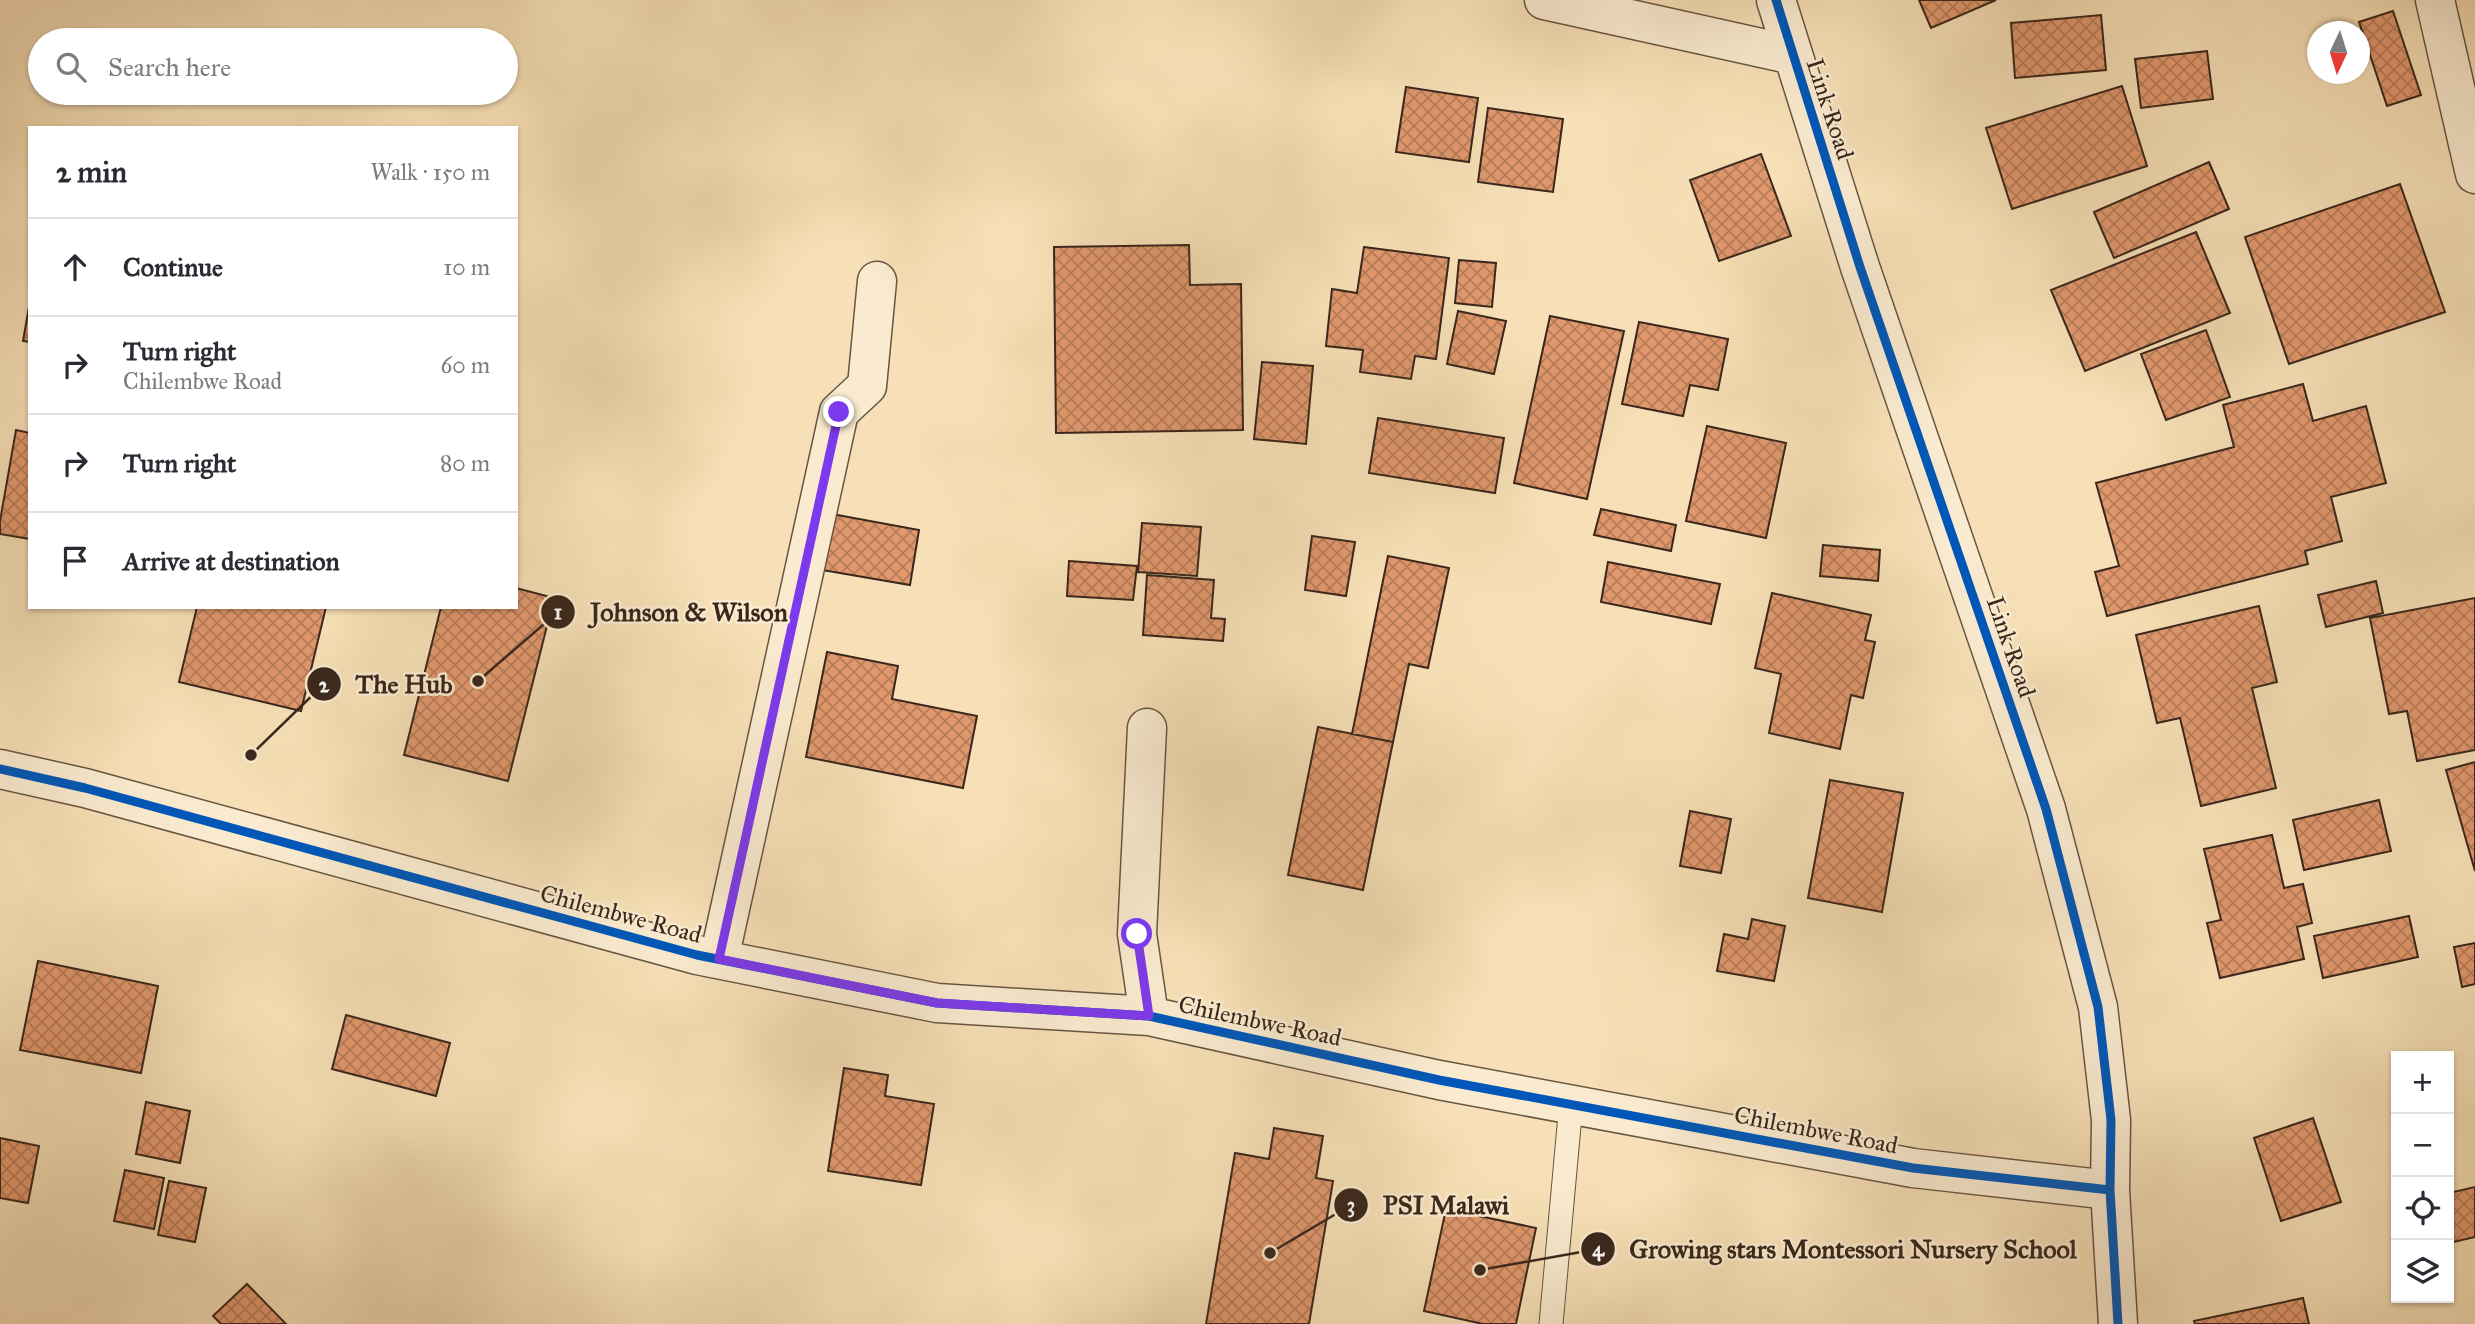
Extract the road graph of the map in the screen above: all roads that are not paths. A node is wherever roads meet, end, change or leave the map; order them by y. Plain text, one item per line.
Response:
1 (1544, 0) edge
2 (1776, 0) edge
3 (2435, 0) edge
4 (1793, 55) junction
5 (2475, 174) edge
6 (877, 281) dead end
7 (1147, 727) dead end
8 (0, 769) edge
9 (719, 959) junction
10 (1149, 1016) junction
11 (1571, 1104) junction
12 (2110, 1190) junction
13 (1551, 1324) edge
14 (2118, 1324) edge

1 - 4 street
2 - 4 street, Link Road
3 - 5 street
4 - 12 street, Link Road
6 - 9 street
7 - 10 street
8 - 9 street, Chilembwe Road
9 - 10 street, Chilembwe Road
10 - 11 street, Chilembwe Road
11 - 12 street, Chilembwe Road
11 - 13 lane
12 - 14 street, Link Road

